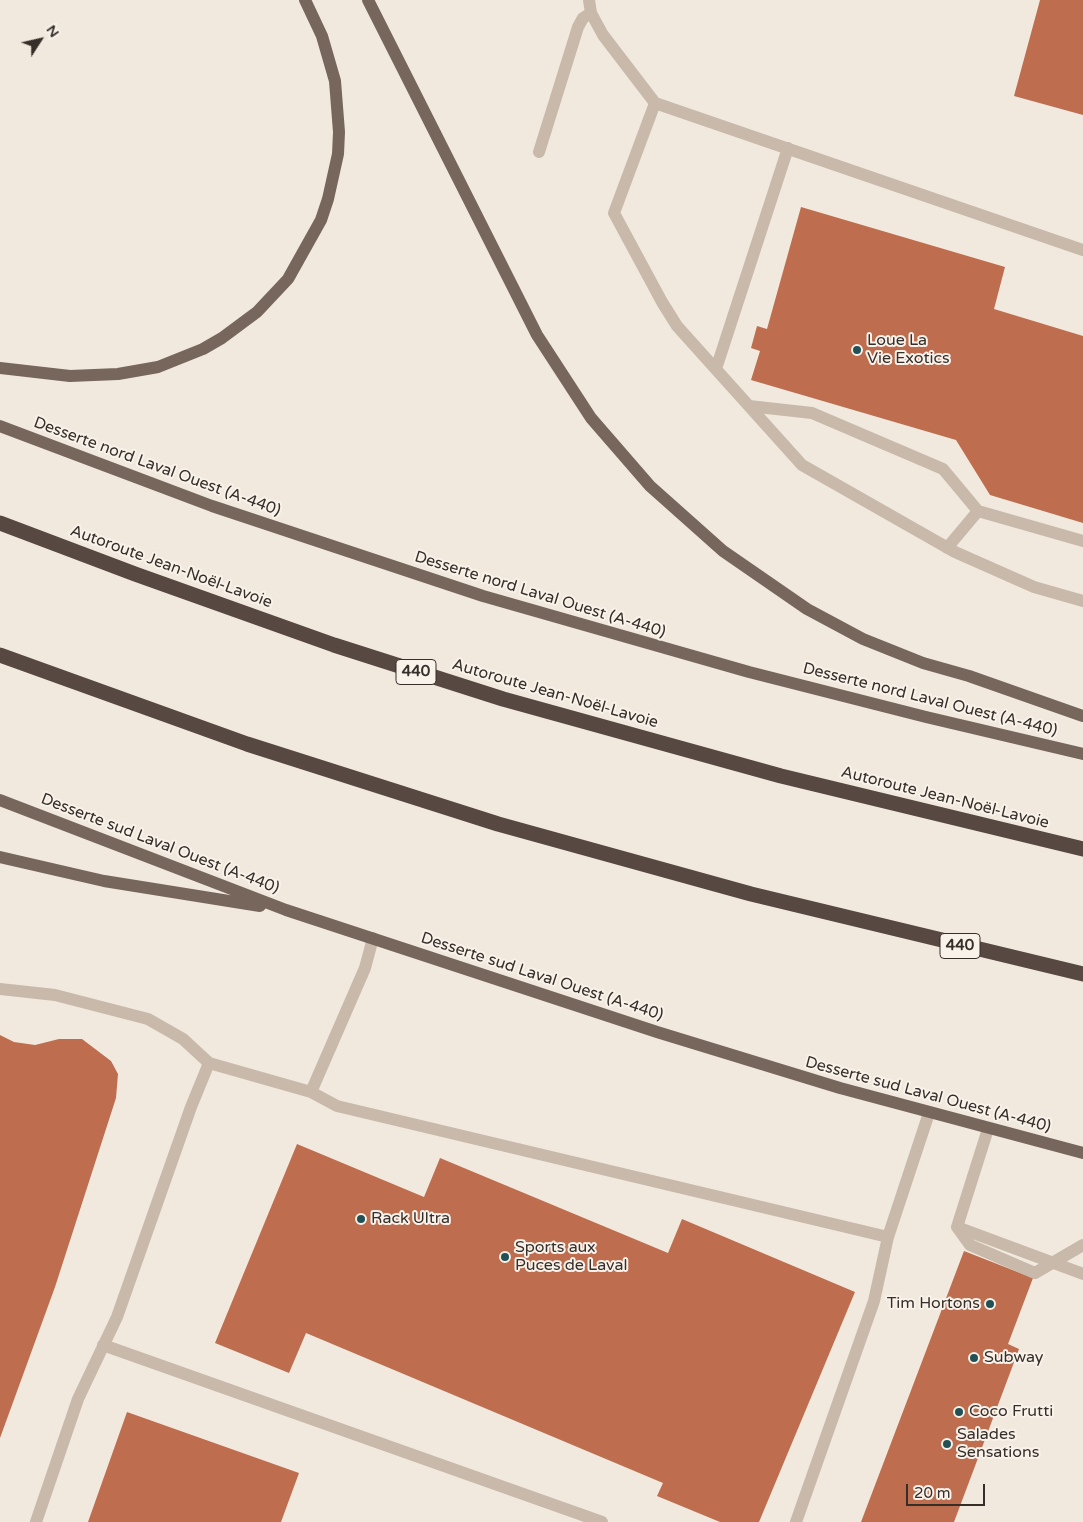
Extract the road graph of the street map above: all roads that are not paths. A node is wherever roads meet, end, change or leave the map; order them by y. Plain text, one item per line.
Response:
1 (306, 0) edge
2 (368, 0) edge
3 (590, 6) edge
4 (655, 103) junction
5 (788, 148) junction
6 (539, 152) dead end
7 (1083, 250) edge
8 (0, 368) edge
9 (716, 369) junction
10 (749, 406) junction
11 (0, 426) edge
12 (978, 511) junction
13 (0, 523) edge
14 (1083, 540) edge
15 (947, 548) junction
16 (1083, 601) edge
17 (0, 655) edge
18 (1083, 716) edge
19 (1083, 754) edge
20 (0, 800) edge
21 (1083, 849) edge
22 (0, 857) edge
23 (286, 910) junction
24 (373, 938) junction
25 (1083, 974) edge
26 (0, 989) edge
27 (210, 1063) junction
28 (311, 1092) junction
29 (929, 1113) junction
30 (988, 1129) junction
31 (1083, 1153) edge
32 (888, 1237) junction
33 (1083, 1245) edge
34 (1054, 1263) junction
35 (1083, 1274) edge
36 (103, 1345) junction
37 (36, 1522) edge
38 (602, 1522) edge
39 (796, 1522) edge

1 - 8 main road
2 - 18 main road
3 - 4 lane
3 - 6 lane
4 - 5 lane
4 - 9 lane
5 - 7 lane
5 - 9 lane
9 - 10 lane
10 - 12 lane
10 - 15 lane
11 - 19 main road, Desserte nord Laval Ouest (A-440)
12 - 14 lane
12 - 15 lane
13 - 21 highway, Autoroute Jean-Noël-Lavoie / 440
15 - 16 lane
17 - 25 highway, 440
20 - 23 main road, Desserte sud Laval Ouest (A-440)
22 - 23 main road
23 - 24 main road, Desserte sud Laval Ouest (A-440)
24 - 28 lane
24 - 29 main road, Desserte sud Laval Ouest (A-440)
26 - 27 lane
27 - 28 lane
27 - 36 lane
28 - 32 lane
29 - 30 main road, Desserte sud Laval Ouest (A-440)
29 - 32 lane
30 - 31 main road, Desserte sud Laval Ouest (A-440)
30 - 34 lane
32 - 39 lane
33 - 34 lane
34 - 35 lane
36 - 37 lane
36 - 38 lane

